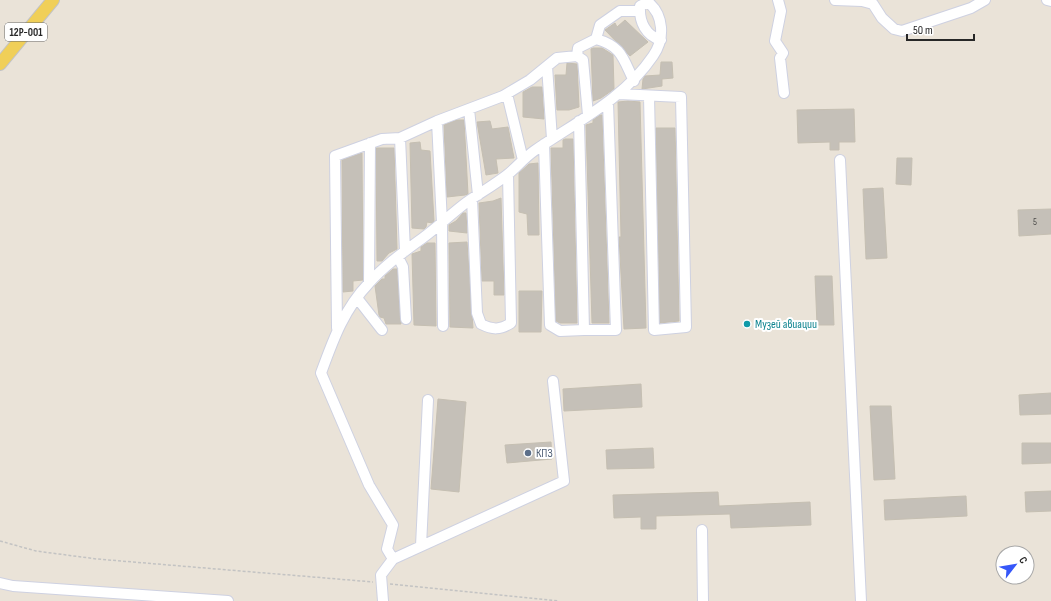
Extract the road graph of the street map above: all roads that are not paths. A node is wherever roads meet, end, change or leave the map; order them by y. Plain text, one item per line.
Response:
1 (53, 0) edge
2 (778, 0) edge
3 (835, 0) edge
4 (985, 0) edge
5 (1047, 0) edge
6 (1051, 1) edge
7 (640, 11) junction
8 (596, 39) junction
9 (661, 40) junction
10 (577, 56) junction
11 (0, 64) edge
12 (547, 66) junction
13 (634, 81) junction
14 (784, 93) dead end
15 (507, 94) junction
16 (619, 94) junction
17 (649, 96) junction
18 (608, 103) junction
19 (469, 110) junction
20 (583, 118) junction
21 (437, 121) junction
22 (400, 138) junction
23 (548, 141) junction
24 (370, 143) junction
25 (523, 160) junction
26 (840, 160) dead end
27 (508, 174) junction
28 (475, 197) junction
29 (442, 222) junction
30 (402, 254) junction
31 (368, 283) junction
32 (357, 298) junction
33 (406, 319) dead end
34 (443, 326) dead end
35 (337, 328) junction
36 (382, 330) dead end
37 (584, 330) junction
38 (554, 381) dead end
39 (428, 400) dead end
40 (702, 530) dead end
41 (421, 546) junction
42 (393, 559) junction
43 (0, 583) edge
44 (228, 601) edge
45 (383, 601) edge
46 (703, 601) edge
47 (861, 601) edge

1 - 11 main road, 12Р-001
2 - 14 street
3 - 4 street
5 - 6 street
7 - 8 street
7 - 9 street
7 - 9 street
8 - 10 street
8 - 13 street
9 - 13 street
10 - 12 street
10 - 20 street
12 - 15 street
12 - 23 street
13 - 16 street
15 - 19 street
15 - 25 street
16 - 17 street
16 - 18 street
17 - 17 street
18 - 20 street
18 - 37 street
19 - 21 street
19 - 28 street
20 - 23 street
20 - 37 street
21 - 22 street
21 - 29 street
22 - 24 street
22 - 30 street
23 - 25 street
23 - 37 street
24 - 31 street
24 - 35 street
25 - 27 street
26 - 47 street
27 - 28 street
27 - 28 street
28 - 29 street
29 - 30 street
29 - 34 street
30 - 31 street
30 - 33 street
31 - 32 street
32 - 35 street
32 - 36 street
35 - 42 street
38 - 41 street
39 - 41 street
40 - 46 street
41 - 42 street
42 - 45 street
43 - 44 street

